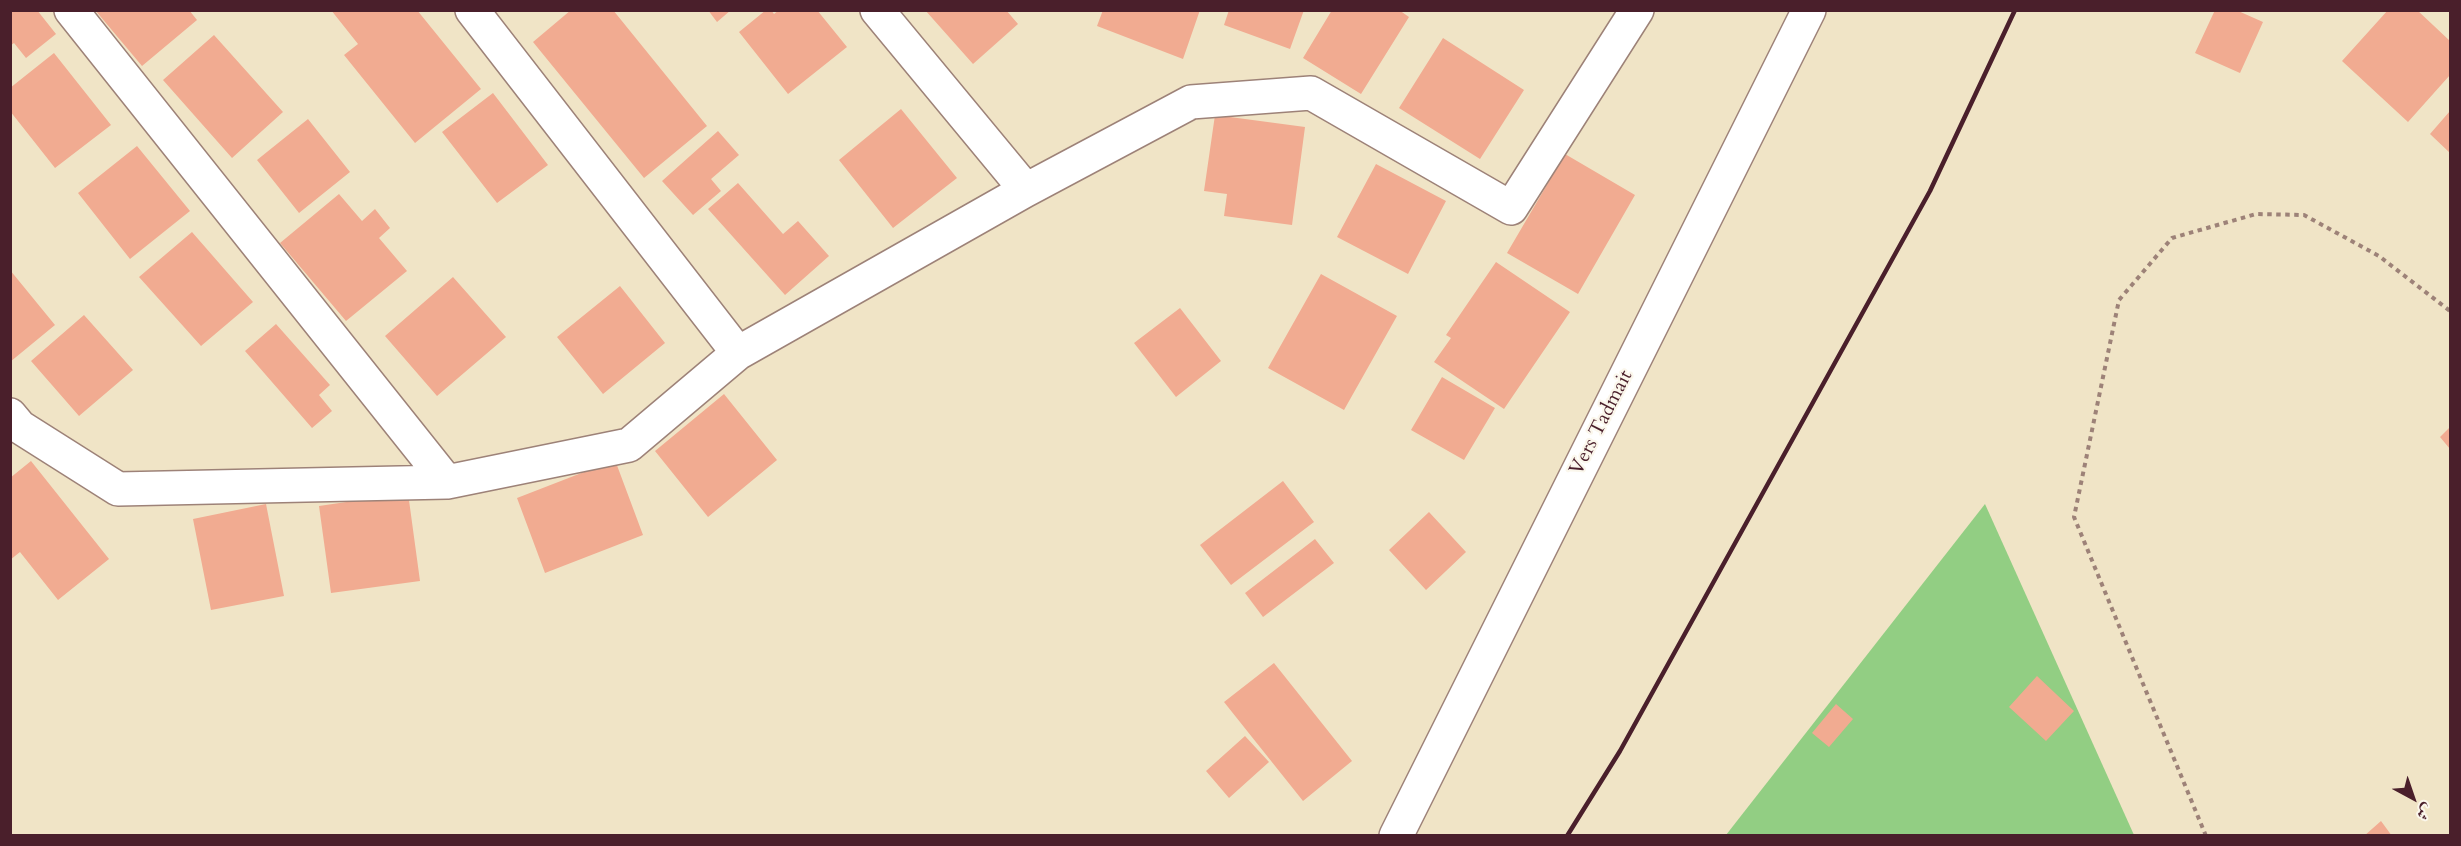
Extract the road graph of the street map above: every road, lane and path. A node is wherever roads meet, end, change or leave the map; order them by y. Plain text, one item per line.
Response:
1 (71, 10) edge
2 (472, 10) edge
3 (877, 10) edge
4 (1637, 10) edge
5 (1809, 10) edge
6 (1026, 189) junction
7 (2451, 311) edge
8 (738, 353) junction
9 (10, 415) edge
10 (447, 482) junction
11 (1396, 836) edge
12 (2206, 836) edge

1 - 10 street
2 - 8 street
3 - 6 street
4 - 6 street
5 - 11 street, Vers Tadmait
6 - 8 street
7 - 12 path
8 - 10 street
9 - 10 street

